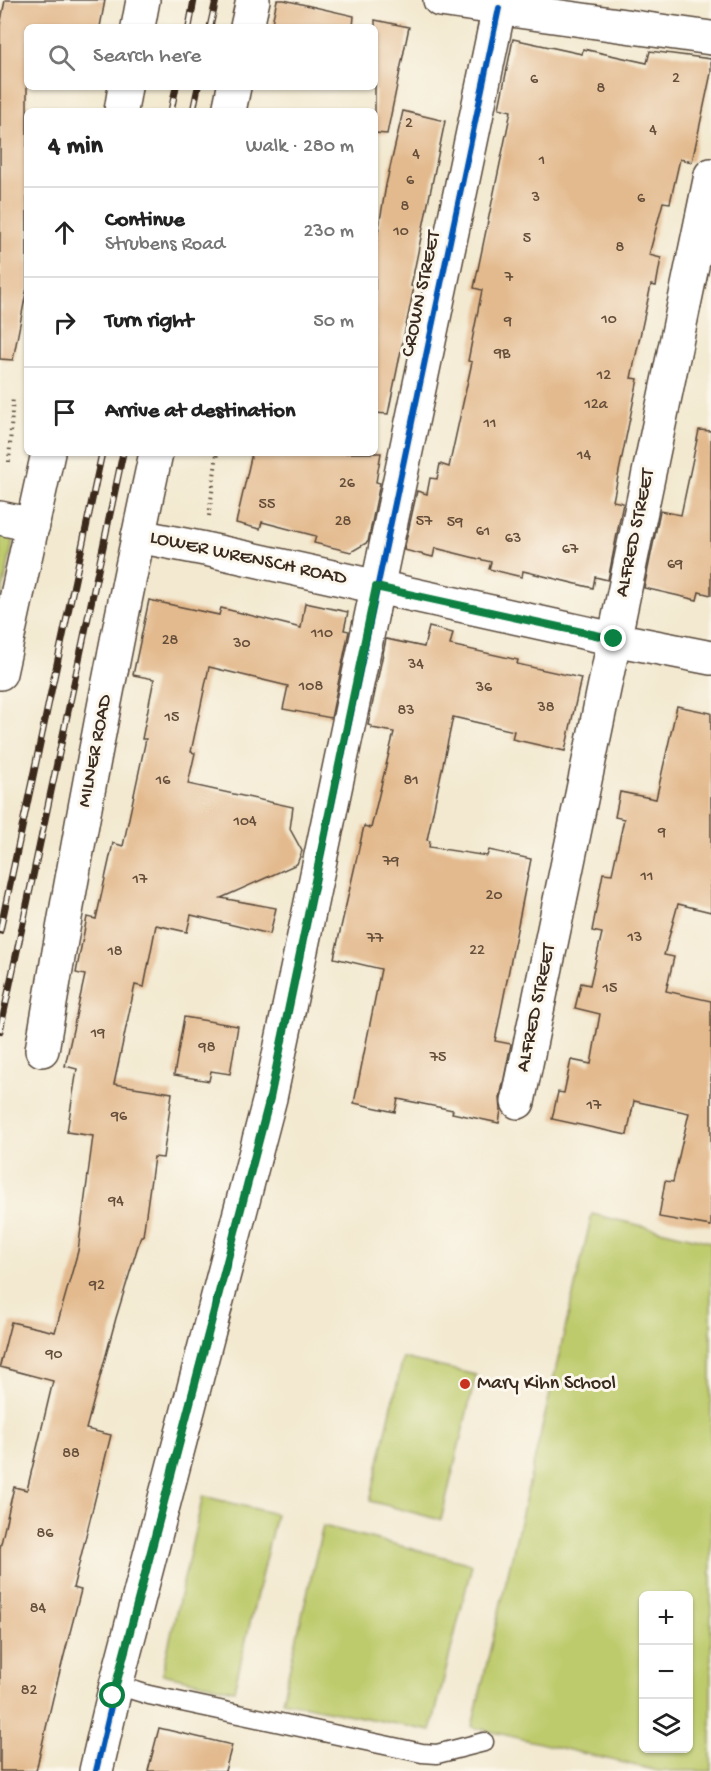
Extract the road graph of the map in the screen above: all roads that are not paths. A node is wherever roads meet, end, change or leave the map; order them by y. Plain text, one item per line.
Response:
1 (143, 0) edge
2 (253, 0) edge
3 (440, 0) edge
4 (499, 8) junction
5 (139, 24) edge
6 (248, 24) edge
7 (711, 38) edge
8 (125, 90) edge
9 (233, 90) edge
10 (122, 108) edge
11 (230, 108) edge
12 (711, 175) edge
13 (47, 456) edge
14 (155, 456) edge
15 (0, 518) edge
16 (33, 525) junction
17 (138, 536) junction
18 (376, 587) junction
19 (614, 639) junction
20 (711, 658) edge
21 (0, 674) edge
22 (42, 1050) dead end
23 (518, 1102) dead end
24 (116, 1685) junction
25 (484, 1742) dead end
26 (96, 1771) edge

1 - 5 street
2 - 6 street
3 - 4 street
4 - 7 street
4 - 18 street, CROWN STREET
8 - 10 street
9 - 11 street
12 - 19 street, ALFRED STREET
13 - 16 street
14 - 17 street, MILNER ROAD
15 - 16 street
16 - 21 street
17 - 18 street, LOWER WRENSCH ROAD
17 - 22 street, MILNER ROAD
18 - 19 street, LOWER WRENSCH ROAD
18 - 24 street, CROWN STREET
19 - 20 street, LOWER WRENSCH ROAD
19 - 23 street, ALFRED STREET
24 - 25 lane
24 - 26 street, CROWN STREET

